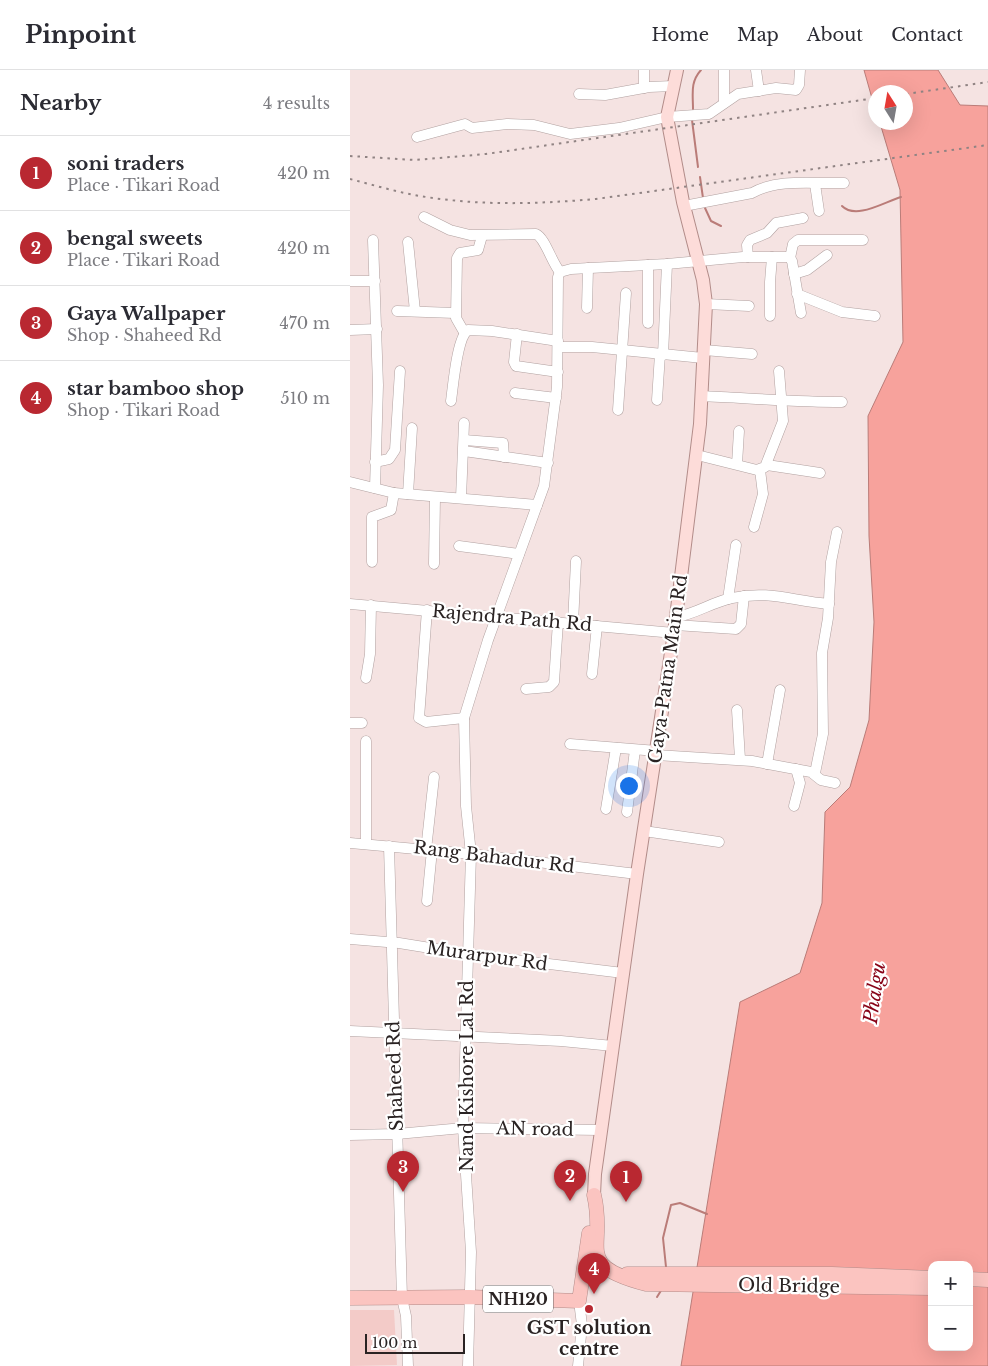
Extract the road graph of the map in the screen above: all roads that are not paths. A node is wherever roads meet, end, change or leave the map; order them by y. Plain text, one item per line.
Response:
1 (644, 70) edge
2 (677, 70) edge
3 (724, 70) edge
4 (756, 70) edge
5 (800, 70) edge
6 (673, 86) junction
7 (644, 88) junction
8 (758, 91) junction
9 (579, 94) dead end
10 (724, 103) junction
11 (668, 120) junction
12 (417, 137) dead end
13 (844, 183) dead end
14 (815, 184) junction
15 (684, 204) junction
16 (819, 211) dead end
17 (424, 217) dead end
18 (803, 218) dead end
19 (482, 236) junction
20 (373, 240) dead end
21 (862, 240) dead end
22 (408, 242) dead end
23 (827, 255) dead end
24 (748, 257) junction
25 (772, 257) junction
26 (790, 258) junction
27 (699, 262) junction
28 (667, 264) junction
29 (648, 265) junction
30 (588, 268) junction
31 (560, 272) junction
32 (794, 274) junction
33 (350, 281) edge
34 (375, 281) junction
35 (626, 293) dead end
36 (797, 294) junction
37 (706, 304) junction
38 (749, 306) dead end
39 (587, 308) dead end
40 (398, 311) dead end
41 (414, 311) junction
42 (455, 312) junction
43 (801, 313) dead end
44 (770, 316) dead end
45 (875, 316) dead end
46 (648, 323) dead end
47 (377, 329) junction
48 (350, 330) edge
49 (464, 332) junction
50 (516, 334) junction
51 (558, 344) junction
52 (623, 350) junction
53 (662, 354) junction
54 (704, 354) junction
55 (752, 354) dead end
56 (400, 371) dead end
57 (779, 371) dead end
58 (558, 372) junction
59 (515, 393) dead end
60 (701, 396) junction
61 (556, 398) junction
62 (657, 400) dead end
63 (451, 401) dead end
64 (782, 402) junction
65 (842, 402) dead end
66 (618, 410) dead end
67 (464, 423) dead end
68 (412, 428) dead end
69 (739, 431) dead end
70 (464, 440) junction
71 (464, 452) junction
72 (697, 455) junction
73 (504, 457) junction
74 (375, 462) junction
75 (548, 463) junction
76 (737, 464) junction
77 (763, 467) junction
78 (820, 473) dead end
79 (350, 482) edge
80 (375, 488) junction
81 (394, 493) junction
82 (408, 494) junction
83 (435, 497) junction
84 (461, 498) junction
85 (537, 505) junction
86 (754, 528) dead end
87 (837, 532) dead end
88 (736, 545) dead end
89 (459, 546) dead end
90 (519, 554) junction
91 (576, 561) dead end
92 (372, 562) dead end
93 (434, 564) dead end
94 (744, 596) junction
95 (728, 599) junction
96 (350, 604) edge
97 (829, 604) junction
98 (371, 605) junction
99 (427, 610) junction
100 (496, 615) junction
101 (558, 622) junction
102 (573, 623) junction
103 (675, 625) junction
104 (597, 626) junction
105 (592, 674) dead end
106 (366, 678) dead end
107 (526, 690) dead end
108 (780, 690) dead end
109 (737, 710) dead end
110 (464, 718) junction
111 (350, 723) edge
112 (362, 723) dead end
113 (366, 741) dead end
114 (570, 744) dead end
115 (616, 748) junction
116 (635, 750) junction
117 (657, 753) junction
118 (740, 759) junction
119 (767, 764) junction
120 (796, 769) junction
121 (814, 773) junction
122 (434, 777) dead end
123 (836, 783) dead end
124 (794, 806) dead end
125 (606, 809) dead end
126 (626, 812) dead end
127 (644, 831) junction
128 (719, 842) dead end
129 (350, 843) edge
130 (366, 844) junction
131 (389, 846) junction
132 (429, 850) junction
133 (471, 854) junction
134 (637, 874) junction
135 (427, 901) dead end
136 (350, 939) edge
137 (391, 943) junction
138 (467, 954) junction
139 (623, 973) junction
140 (350, 1031) edge
141 (394, 1034) junction
142 (465, 1037) junction
143 (613, 1046) junction
144 (463, 1128) junction
145 (600, 1130) junction
146 (397, 1134) junction
147 (350, 1135) edge
148 (594, 1196) junction
149 (647, 1278) junction
150 (928, 1278) edge
151 (973, 1279) edge
152 (988, 1280) edge
153 (928, 1288) edge
154 (973, 1289) edge
155 (988, 1289) edge
156 (470, 1297) junction
157 (350, 1298) edge
158 (402, 1298) junction
159 (579, 1301) junction
160 (408, 1366) edge
161 (468, 1366) edge
162 (578, 1366) edge

1 - 7 street
2 - 6 main road
3 - 10 street
4 - 8 street
5 - 8 street
6 - 7 street
6 - 11 main road
7 - 9 street
8 - 10 street
10 - 11 street
11 - 12 street
11 - 15 main road, Gaya-Patna Main Rd
13 - 14 street
14 - 15 street
14 - 16 street
15 - 27 main road, Gaya-Patna Main Rd
17 - 19 street
18 - 24 street
19 - 31 street
19 - 42 street
20 - 34 street
21 - 26 street
22 - 41 street
23 - 32 street
24 - 25 street
24 - 27 street
25 - 26 street
25 - 44 street
26 - 32 street
27 - 28 street
27 - 37 main road, Gaya-Patna Main Rd
28 - 29 street
28 - 53 street
29 - 30 street
29 - 46 street
30 - 31 street
30 - 39 street
31 - 51 street, Nand Kishore Lal Rd
32 - 36 street
33 - 34 street
34 - 47 street
35 - 52 street
36 - 43 street
36 - 45 street
37 - 38 street
37 - 54 main road, Gaya-Patna Main Rd
40 - 41 street
41 - 42 street
42 - 49 street
47 - 48 street
47 - 74 street
49 - 50 street
49 - 63 street
50 - 51 street
50 - 58 street
51 - 52 street
51 - 58 street, Nand Kishore Lal Rd
52 - 53 street
52 - 66 street
53 - 54 street
53 - 62 street
54 - 55 street
54 - 60 main road, Gaya-Patna Main Rd
56 - 74 street
57 - 64 street
58 - 61 street, Nand Kishore Lal Rd
59 - 61 street
60 - 64 street
60 - 72 main road, Gaya-Patna Main Rd
61 - 75 street, Nand Kishore Lal Rd
64 - 65 street
64 - 77 street
67 - 70 street
68 - 82 street
69 - 76 street
70 - 71 street
70 - 73 street
71 - 73 street
71 - 84 street
72 - 76 street
72 - 103 main road, Gaya-Patna Main Rd
73 - 75 street
74 - 80 street
75 - 85 street, Nand Kishore Lal Rd
76 - 77 street
77 - 78 street
77 - 86 street
79 - 80 street
80 - 81 street
81 - 82 street
81 - 92 street
82 - 83 street
83 - 84 street
83 - 93 street
84 - 85 street
85 - 90 street, Nand Kishore Lal Rd
87 - 97 street
88 - 95 street
89 - 90 street
90 - 100 street, Nand Kishore Lal Rd
91 - 102 street
94 - 95 street
94 - 97 street
94 - 103 street, Rajendra Path Rd
95 - 103 street
96 - 98 street, Rajendra Path Rd
97 - 121 street
98 - 99 street, Rajendra Path Rd
98 - 106 street
99 - 100 street, Rajendra Path Rd
99 - 110 street
100 - 101 street, Rajendra Path Rd
100 - 110 street, Nand Kishore Lal Rd
101 - 102 street, Rajendra Path Rd
101 - 107 street
102 - 104 street, Rajendra Path Rd
103 - 104 street, Rajendra Path Rd
103 - 117 main road, Gaya-Patna Main Rd
104 - 105 street
108 - 119 street
109 - 118 street
110 - 133 street, Nand Kishore Lal Rd
111 - 112 street
113 - 130 street
114 - 115 street
115 - 116 street
115 - 125 street
116 - 117 street
116 - 126 street
117 - 118 street
117 - 127 main road, Gaya-Patna Main Rd
118 - 119 street
119 - 120 street
120 - 121 street
120 - 124 street
121 - 123 street
122 - 132 street
127 - 128 street
127 - 134 main road, Gaya-Patna Main Rd
129 - 130 street, Rang Bahadur Rd
130 - 131 street, Rang Bahadur Rd
131 - 132 street, Rang Bahadur Rd
131 - 137 street, Shaheed Rd
132 - 133 street, Rang Bahadur Rd
132 - 135 street
133 - 134 street, Rang Bahadur Rd
133 - 138 street, Nand Kishore Lal Rd
134 - 139 main road, Gaya-Patna Main Rd
136 - 137 street, Murarpur Rd
137 - 138 street, Murarpur Rd
137 - 141 street, Shaheed Rd
138 - 139 street, Murarpur Rd
138 - 142 street, Nand Kishore Lal Rd
139 - 143 main road, Gaya-Patna Main Rd
140 - 141 street
141 - 142 street
141 - 146 street, Shaheed Rd
142 - 143 street
142 - 144 street, Nand Kishore Lal Rd
143 - 145 main road, Gaya-Patna Main Rd
144 - 145 street, AN road
144 - 146 street, AN road
144 - 156 street, Nand Kishore Lal Rd
145 - 148 main road, Gaya-Patna Main Rd
146 - 147 street, AN road
146 - 158 street, Shaheed Rd
148 - 149 highway
148 - 159 highway
149 - 150 highway
149 - 153 highway, Old Bridge
151 - 152 highway
154 - 155 highway
156 - 158 highway, NH120
156 - 159 highway, NH120
156 - 161 street, Nand Kishore Lal Rd
157 - 158 highway, NH120
158 - 160 street, Shaheed Rd
159 - 162 street

